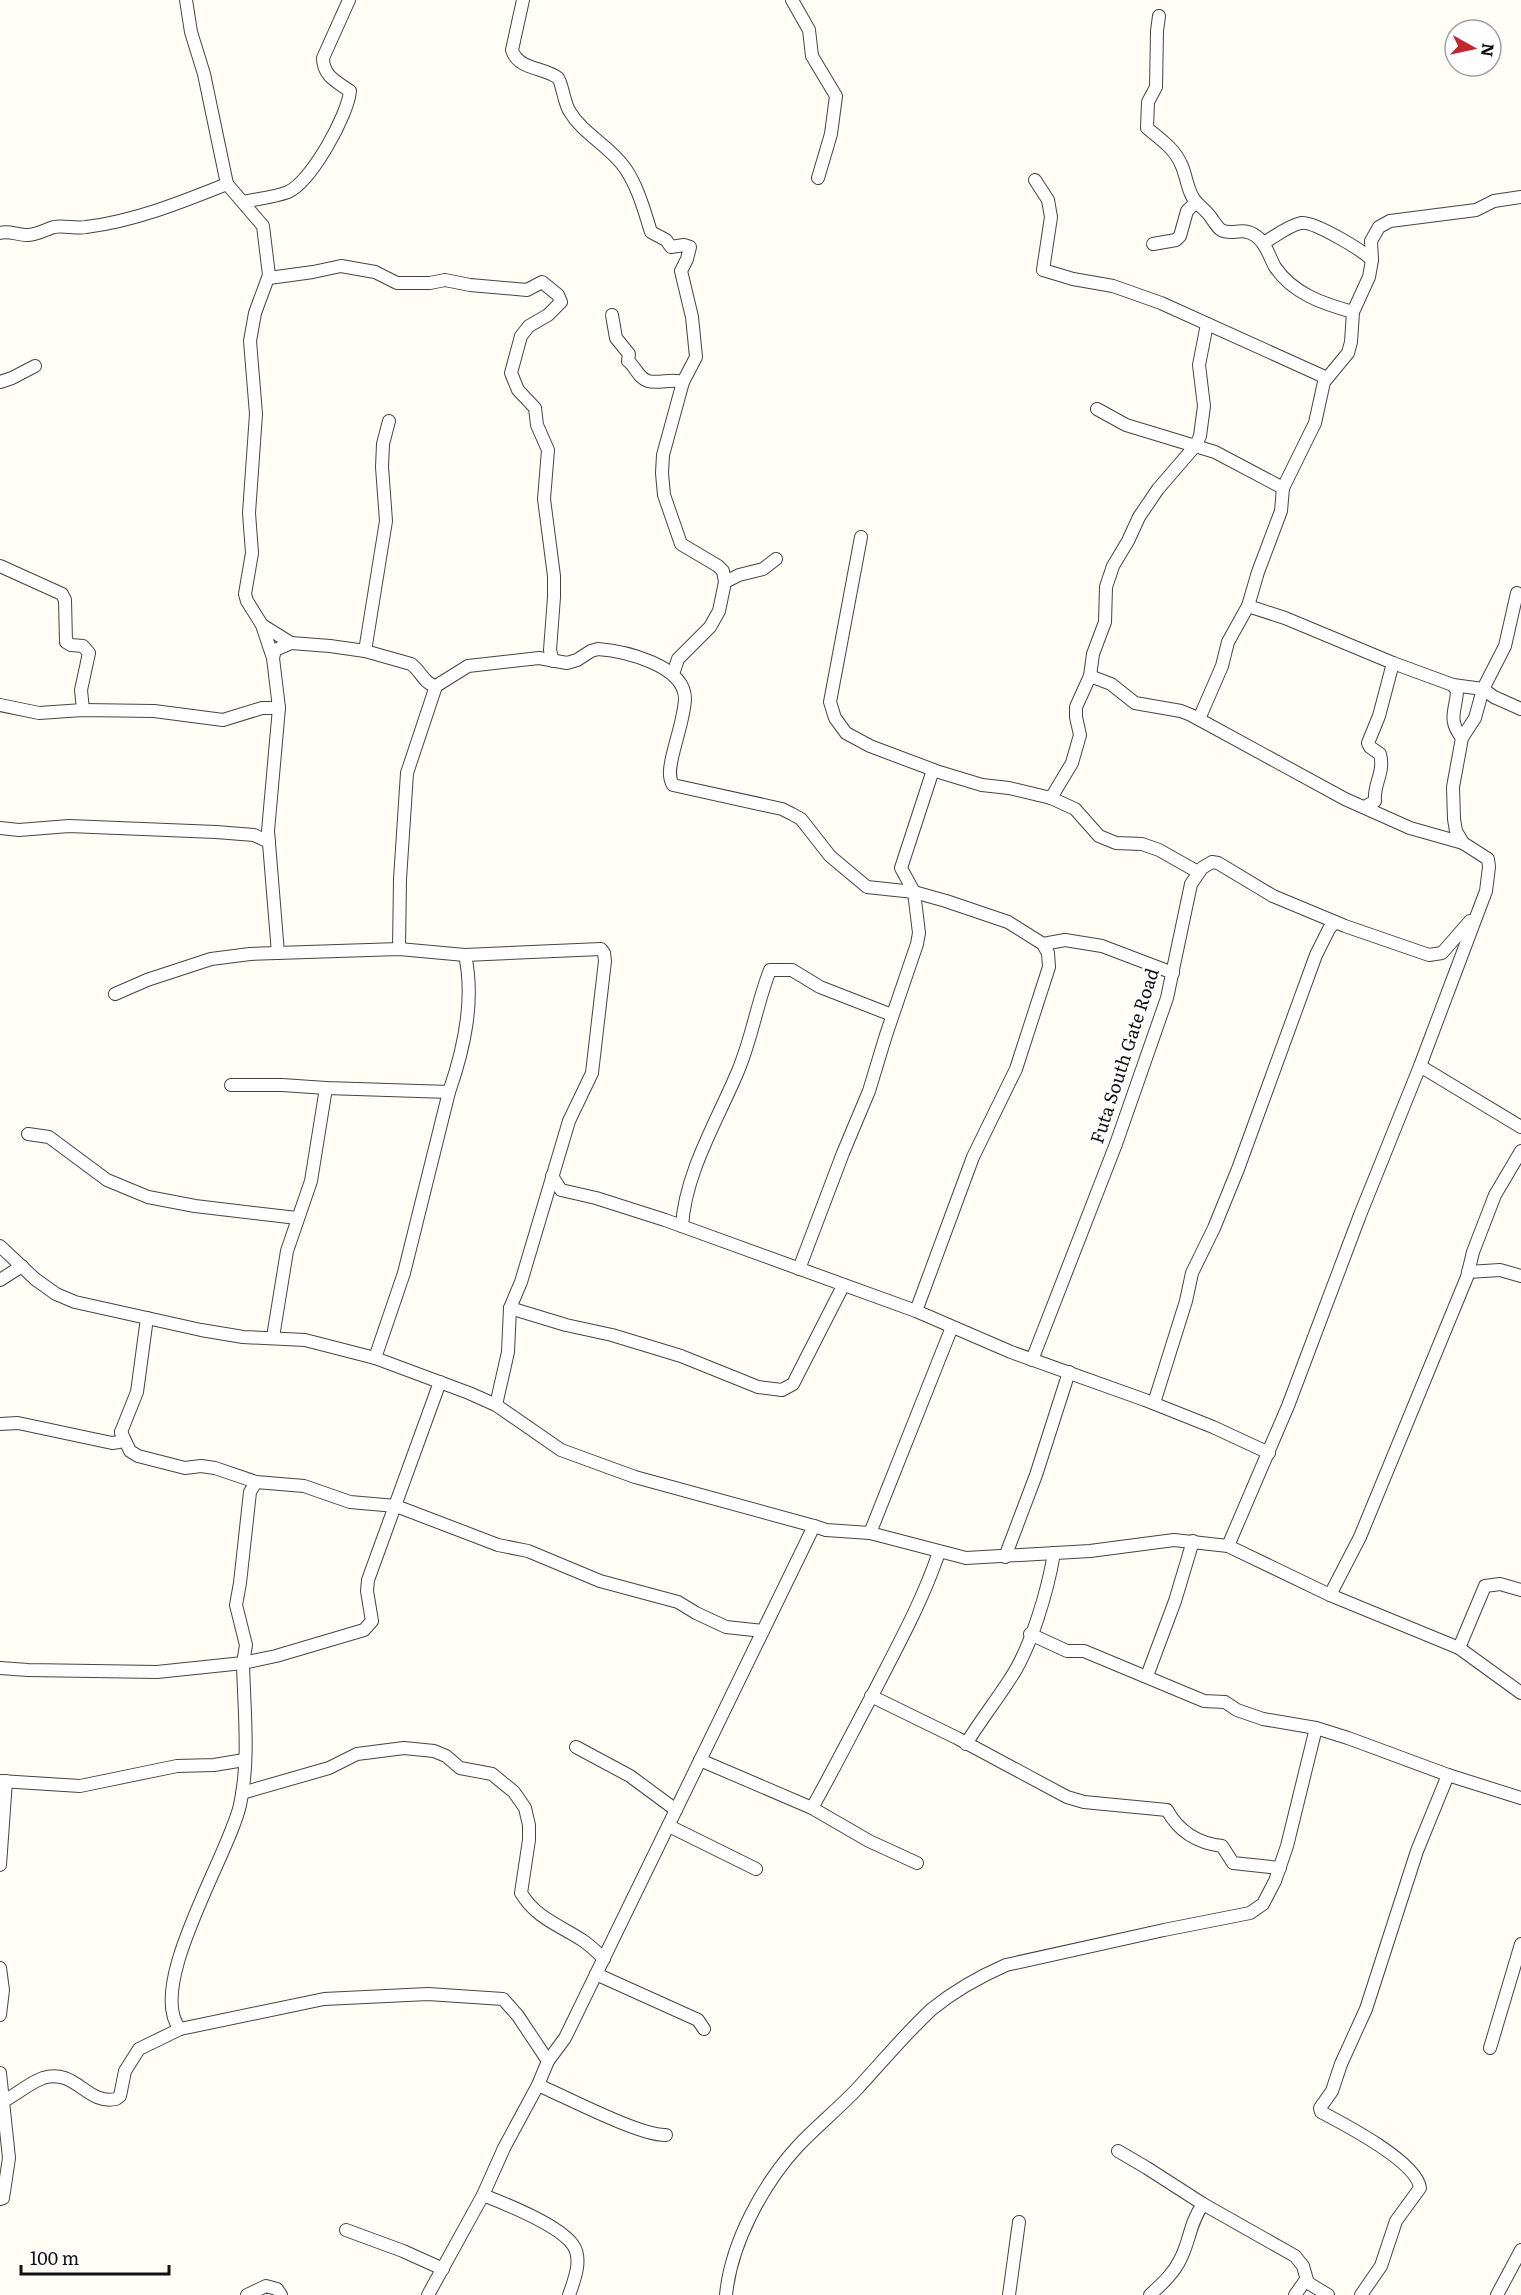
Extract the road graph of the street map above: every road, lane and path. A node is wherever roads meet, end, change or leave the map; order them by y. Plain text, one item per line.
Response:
1 (186, 0) edge
2 (349, 0) edge
3 (523, 0) edge
4 (792, 0) edge
5 (1160, 16) dead end
6 (818, 178) dead end
7 (1035, 180) dead end
8 (227, 184) junction
9 (1521, 197) edge
10 (243, 202) junction
11 (1196, 202) junction
12 (0, 233) edge
13 (1263, 243) junction
14 (1153, 244) dead end
15 (1372, 260) junction
16 (269, 278) junction
17 (1353, 312) junction
18 (612, 315) dead end
19 (1207, 324) junction
20 (35, 366) dead end
21 (1327, 378) junction
22 (0, 382) edge
23 (683, 382) junction
24 (1097, 409) dead end
25 (389, 421) dead end
26 (1196, 446) junction
27 (1283, 488) junction
28 (861, 537) dead end
29 (776, 559) dead end
30 (0, 566) edge
31 (725, 582) junction
32 (1517, 593) dead end
33 (1248, 606) junction
34 (262, 625) junction
35 (291, 643) junction
36 (365, 651) junction
37 (273, 658) junction
38 (553, 661) junction
39 (1393, 663) junction
40 (673, 674) junction
41 (1090, 676) junction
42 (1453, 685) junction
43 (436, 686) junction
44 (1483, 689) junction
45 (0, 705) edge
46 (279, 708) junction
47 (1521, 709) edge
48 (83, 710) junction
49 (1199, 719) junction
50 (1462, 738) junction
51 (933, 770) junction
52 (1052, 798) junction
53 (1365, 807) junction
54 (0, 828) edge
55 (269, 842) junction
56 (1463, 843) junction
57 (1198, 872) junction
58 (914, 892) junction
59 (1477, 914) junction
60 (1335, 922) junction
61 (1043, 944) junction
62 (399, 949) junction
63 (278, 953) junction
64 (465, 956) junction
65 (1173, 973) junction
66 (115, 994) dead end
67 (892, 1015) junction
68 (1420, 1066) junction
69 (231, 1085) dead end
70 (326, 1088) junction
71 (449, 1092) junction
72 (1521, 1127) edge
73 (28, 1134) dead end
74 (1521, 1151) edge
75 (552, 1176) junction
76 (561, 1190) junction
77 (545, 1200) junction
78 (297, 1218) junction
79 (682, 1226) junction
80 (0, 1245) edge
81 (22, 1266) junction
82 (799, 1269) junction
83 (1468, 1272) junction
84 (1521, 1276) edge
85 (0, 1280) edge
86 (843, 1286) junction
87 (510, 1308) junction
88 (916, 1311) junction
89 (147, 1318) junction
90 (952, 1327) junction
91 (273, 1337) junction
92 (375, 1358) junction
93 (1032, 1360) junction
94 (1070, 1372) junction
95 (440, 1382) junction
96 (1154, 1403) junction
97 (496, 1405) junction
98 (0, 1424) edge
99 (121, 1432) junction
100 (1269, 1453) junction
101 (256, 1482) junction
102 (396, 1506) junction
103 (814, 1526) junction
104 (870, 1533) junction
105 (1193, 1541) junction
106 (1228, 1546) junction
107 (939, 1552) junction
108 (1054, 1553) junction
109 (1005, 1557) junction
110 (1521, 1590) edge
111 (1330, 1594) junction
112 (763, 1631) junction
113 (1030, 1634) junction
114 (1459, 1648) junction
115 (243, 1663) junction
116 (0, 1668) edge
117 (1147, 1676) junction
118 (1521, 1693) edge
119 (871, 1696) junction
120 (1316, 1728) junction
121 (966, 1744) junction
122 (576, 1747) dead end
123 (244, 1760) junction
124 (700, 1760) junction
125 (1448, 1775) junction
126 (3, 1781) edge
127 (242, 1793) junction
128 (1521, 1798) edge
129 (812, 1808) junction
130 (676, 1810) junction
131 (669, 1826) junction
132 (917, 1863) dead end
133 (0, 1865) edge
134 (1280, 1868) junction
135 (756, 1869) dead end
136 (1521, 1944) edge
137 (604, 1959) junction
138 (0, 1968) edge
139 (1517, 1970) edge
140 (596, 1974) junction
141 (0, 2015) edge
142 (180, 2029) junction
143 (704, 2029) dead end
144 (1490, 2048) dead end
145 (548, 2061) junction
146 (0, 2073) edge
147 (538, 2085) junction
148 (2, 2102) junction
149 (666, 2134) dead end
150 (1118, 2151) dead end
151 (483, 2195) junction
152 (0, 2199) edge
153 (1203, 2204) junction
154 (1019, 2222) dead end
155 (346, 2230) dead end
156 (1521, 2250) edge
157 (443, 2269) junction
158 (1305, 2281) junction
159 (247, 2295) edge
160 (281, 2295) edge
161 (428, 2295) edge
162 (569, 2295) edge
163 (726, 2295) edge
164 (1009, 2295) edge
165 (1150, 2295) edge
166 (1295, 2295) edge
167 (1328, 2295) edge
168 (1361, 2295) edge
169 (1497, 2295) edge

1 - 8 street
2 - 10 street
3 - 23 street
4 - 6 street
5 - 11 street
7 - 19 street
8 - 10 street
8 - 12 street
9 - 15 street
10 - 16 street
11 - 13 street
11 - 14 street
13 - 15 street
13 - 17 street
15 - 17 street
16 - 34 street
16 - 38 street
17 - 21 street
18 - 23 street
19 - 21 street
19 - 26 street
20 - 22 street
21 - 27 street
23 - 31 street
24 - 26 street
25 - 36 street
26 - 27 street
26 - 41 street
27 - 33 street
28 - 51 street
29 - 31 street
30 - 48 street
31 - 40 street
32 - 44 street
33 - 39 street
33 - 49 street
34 - 35 street
34 - 37 street
35 - 36 street
35 - 37 street
36 - 43 street
37 - 46 street
38 - 40 street
38 - 43 street
39 - 42 street
39 - 53 street
40 - 58 street
41 - 49 street
41 - 52 street
42 - 44 street
42 - 50 street
43 - 62 street
44 - 47 street
44 - 50 street
45 - 48 street
46 - 48 street
46 - 55 street
49 - 53 street
50 - 56 street
51 - 52 street
51 - 58 street
52 - 57 street
53 - 56 street
54 - 55 street
55 - 63 street
56 - 59 street
57 - 60 street
57 - 65 street, Futa South Gate Road
58 - 61 street
58 - 67 street
59 - 60 street
59 - 68 street
60 - 96 street
61 - 65 street
61 - 88 street
62 - 63 street
62 - 64 street
63 - 66 street
64 - 71 street
64 - 75 street
65 - 93 street, Futa South Gate Road
67 - 79 street
67 - 82 street
68 - 72 street
68 - 100 street
69 - 70 street
70 - 71 street
70 - 78 street
71 - 92 street
73 - 78 street
74 - 83 street
75 - 76 street
75 - 77 street
76 - 77 street
76 - 79 street
77 - 87 street
78 - 91 street
79 - 82 street
80 - 81 street
81 - 85 street
81 - 89 street
82 - 86 street
83 - 84 street
83 - 111 street
86 - 87 street
86 - 88 street
87 - 97 street
88 - 90 street
89 - 91 street
89 - 99 street
90 - 93 street
90 - 104 street
91 - 92 street
92 - 95 street
93 - 94 street
94 - 96 street
94 - 109 street
95 - 97 street
95 - 102 street
96 - 100 street
97 - 103 street
98 - 99 street
99 - 101 street
100 - 106 street
101 - 102 street
101 - 115 street
102 - 112 street
102 - 115 street
103 - 104 street
103 - 112 street
104 - 107 street
105 - 106 street
105 - 108 street
105 - 117 street
106 - 111 street
107 - 109 street
107 - 119 street
108 - 109 street
108 - 113 street
110 - 114 street
111 - 114 street
112 - 124 street
113 - 117 street
113 - 121 street
114 - 118 street
115 - 116 street
115 - 123 street
117 - 120 street
119 - 121 street
119 - 129 street
120 - 125 street
120 - 134 street
121 - 134 street
122 - 130 street
123 - 126 street
123 - 127 street
124 - 129 street
124 - 130 street
125 - 128 street
125 - 168 street
126 - 133 street
127 - 137 street
127 - 142 street
129 - 132 street
130 - 131 street
131 - 135 street
131 - 137 street
134 - 163 street
136 - 139 street
137 - 140 street
138 - 141 street
139 - 144 street
140 - 143 street
140 - 145 street
142 - 145 street
142 - 148 street
145 - 147 street
146 - 148 street
147 - 149 street
147 - 151 street
148 - 152 street
150 - 153 street
151 - 157 street
151 - 162 street
153 - 158 street
153 - 165 street
154 - 164 street
155 - 157 street
156 - 169 street
157 - 161 street
158 - 166 street
158 - 167 street
159 - 160 street

